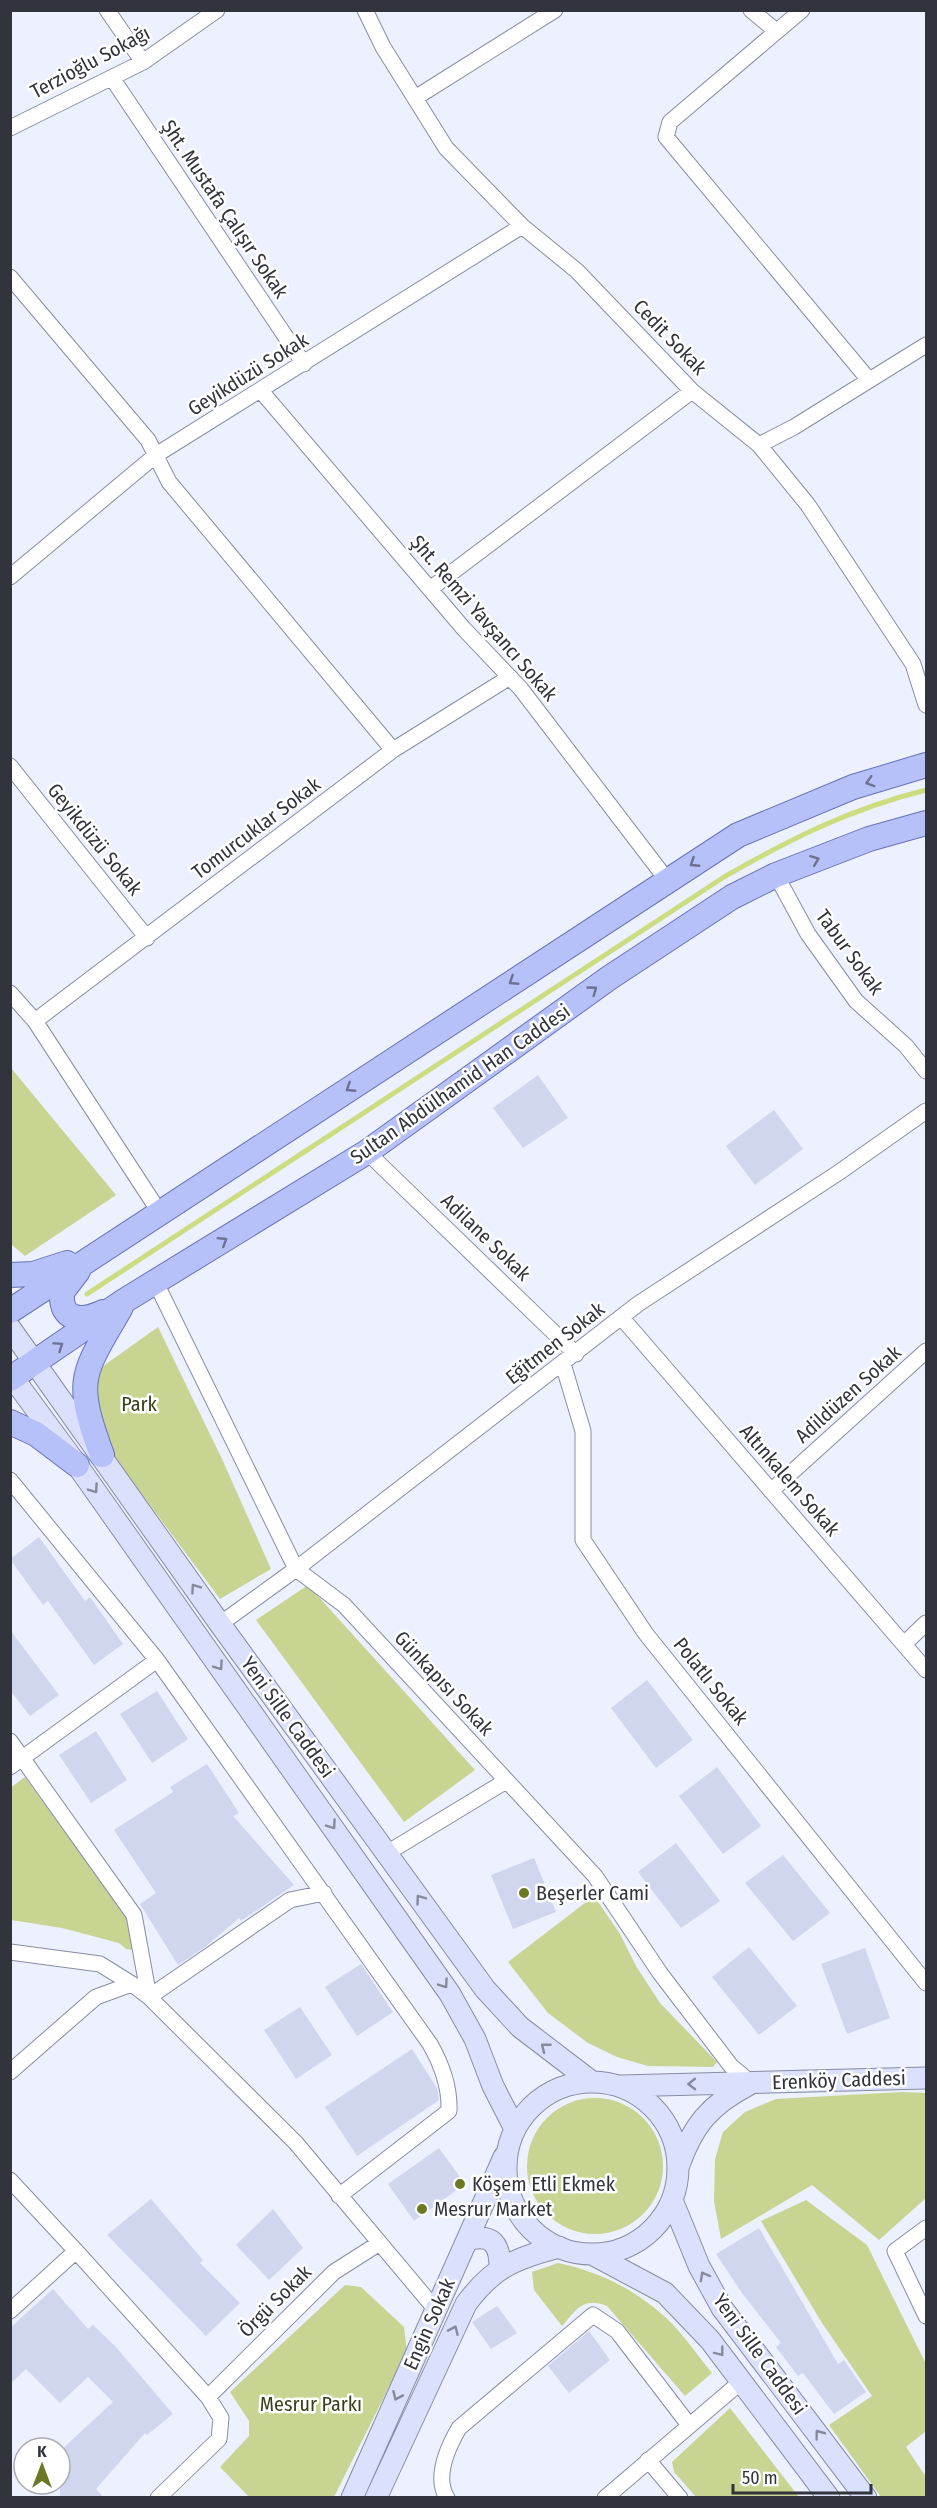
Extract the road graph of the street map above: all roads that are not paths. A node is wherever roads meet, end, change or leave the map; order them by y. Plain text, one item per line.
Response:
1 (107, 10) edge
2 (217, 10) edge
3 (365, 10) edge
4 (555, 10) edge
5 (751, 10) edge
6 (802, 10) edge
7 (776, 31) junction
8 (143, 62) junction
9 (112, 78) junction
10 (415, 98) junction
11 (10, 128) edge
12 (522, 226) junction
13 (11, 280) edge
14 (927, 345) edge
15 (304, 364) junction
16 (869, 380) junction
17 (261, 390) junction
18 (692, 391) junction
19 (759, 445) junction
20 (156, 456) junction
21 (10, 577) edge
22 (430, 589) junction
23 (510, 677) junction
24 (927, 705) edge
25 (393, 750) junction
26 (927, 765) edge
27 (10, 766) edge
28 (927, 823) edge
29 (776, 875) junction
30 (668, 880) junction
31 (147, 938) junction
32 (10, 993) edge
33 (35, 1021) junction
34 (927, 1071) edge
35 (927, 1111) edge
36 (367, 1152) junction
37 (160, 1213) junction
38 (98, 1254) junction
39 (10, 1275) edge
40 (156, 1283) junction
41 (124, 1301) junction
42 (10, 1311) edge
43 (621, 1317) junction
44 (10, 1328) edge
45 (927, 1351) edge
46 (576, 1354) junction
47 (35, 1362) junction
48 (563, 1364) junction
49 (11, 1377) edge
50 (10, 1422) edge
51 (102, 1455) junction
52 (77, 1465) junction
53 (10, 1480) edge
54 (771, 1491) junction
55 (296, 1569) junction
56 (927, 1623) edge
57 (220, 1624) junction
58 (904, 1644) junction
59 (157, 1660) junction
60 (927, 1670) edge
61 (10, 1741) edge
62 (23, 1757) junction
63 (10, 1767) edge
64 (506, 1781) junction
65 (387, 1853) junction
66 (324, 1893) junction
67 (10, 1952) edge
68 (927, 1983) edge
69 (132, 1984) junction
70 (149, 1997) junction
71 (10, 2072) edge
72 (927, 2078) edge
73 (592, 2082) junction
74 (751, 2083) junction
75 (619, 2086) junction
76 (515, 2129) junction
77 (507, 2151) junction
78 (678, 2166) junction
79 (10, 2180) edge
80 (339, 2196) junction
81 (672, 2200) junction
82 (927, 2228) edge
83 (467, 2240) junction
84 (378, 2244) junction
85 (559, 2247) junction
86 (76, 2251) junction
87 (592, 2254) junction
88 (500, 2268) junction
89 (436, 2310) junction
90 (10, 2311) edge
91 (927, 2316) edge
92 (743, 2380) junction
93 (208, 2397) junction
94 (689, 2425) junction
95 (648, 2460) junction
96 (158, 2498) edge
97 (351, 2498) edge
98 (376, 2498) edge
99 (447, 2498) edge
100 (605, 2498) edge
101 (680, 2498) edge
102 (829, 2498) edge
103 (866, 2498) edge

1 - 8 street
2 - 8 street, Terzioğlu Sokağı
3 - 10 street, Cedit Sokak
4 - 10 street
5 - 7 street
6 - 7 street
7 - 16 street
8 - 9 street, Terzioğlu Sokağı
9 - 11 street, Terzioğlu Sokağı
9 - 15 street, Şht. Mustafa Çalışır Sokak
10 - 12 street, Cedit Sokak
12 - 15 street, Geyikdüzü Sokak
12 - 18 street, Cedit Sokak
13 - 20 street
14 - 16 street
15 - 17 street, Geyikdüzü Sokak
16 - 19 street
17 - 20 street, Geyikdüzü Sokak
17 - 22 street, Şht. Remzi Yavşancı Sokak
18 - 19 street, Cedit Sokak
18 - 22 street
19 - 24 street, Cedit Sokak
20 - 21 street, Geyikdüzü Sokak
20 - 25 street
22 - 23 street, Şht. Remzi Yavşancı Sokak
23 - 25 street, Tomurcuklar Sokak
23 - 30 street, Şht. Remzi Yavşancı Sokak
25 - 31 street, Tomurcuklar Sokak
26 -> 30 main road
27 - 31 street, Geyikdüzü Sokak
29 -> 28 main road, Sultan Abdülhamid Han Caddesi
29 - 34 street, Tabur Sokak
36 -> 29 main road, Sultan Abdülhamid Han Caddesi
30 -> 37 main road
31 - 33 street, Tomurcuklar Sokak
32 - 33 street
33 - 37 street
35 - 43 street, Eğitmen Sokak
40 -> 36 main road, Sultan Abdülhamid Han Caddesi
36 - 46 street, Adilane Sokak
37 - 38 main road
38 - 39 main road
38 - 41 main road
38 - 42 main road
40 - 41 main road, Sultan Abdülhamid Han Caddesi
40 - 55 street, Günkapısı Sokak
47 -> 41 main road, Sultan Abdülhamid Han Caddesi
41 - 51 main road
43 - 46 street, Eğitmen Sokak
43 - 54 street, Altınkalem Sokak
44 - 47 main road, Yeni Sille Caddesi
45 - 54 street, Adildüzen Sokak
46 - 48 street, Eğitmen Sokak
47 - 49 main road, Sultan Abdülhamid Han Caddesi
47 - 51 main road, Yeni Sille Caddesi
48 - 55 street, Eğitmen Sokak
48 - 68 street, Polatlı Sokak
49 - 52 main road, Yeni Sille Caddesi
50 - 52 main road
57 -> 51 main road, Yeni Sille Caddesi
52 -> 76 main road, Yeni Sille Caddesi
53 - 59 street
54 - 58 street, Altınkalem Sokak
55 - 57 street, Eğitmen Sokak
55 - 64 street, Günkapısı Sokak
56 - 58 street
57 - 65 main road, Yeni Sille Caddesi
58 - 60 street, Altınkalem Sokak
59 - 62 street
59 - 66 street
61 - 62 street
62 - 63 street
62 - 70 street
64 - 65 street
64 - 74 street, Günkapısı Sokak
73 -> 65 main road, Yeni Sille Caddesi
66 - 70 street
66 - 80 street
67 - 69 street
69 - 70 street
69 - 71 street
70 - 80 street
72 - 74 main road, Erenköy Caddesi
73 - 75 main road
73 - 76 main road
74 -> 75 main road, Erenköy Caddesi
74 - 78 main road
75 - 78 main road
76 - 77 main road
77 - 83 main road, Engin Sokak
77 - 85 main road
78 - 81 main road
79 - 86 street
80 - 84 street
81 - 87 main road
103 -> 81 main road, Yeni Sille Caddesi
82 - 91 street
83 - 88 main road
83 - 89 main road, Engin Sokak
84 - 89 street
84 - 93 street, Örgü Sokak
85 - 87 main road
85 - 88 main road, Engin Sokak
86 - 90 street
86 - 93 street
87 -> 92 main road, Yeni Sille Caddesi
98 -> 88 main road, Engin Sokak
89 -> 97 main road, Engin Sokak
92 - 94 street
92 - 102 main road, Yeni Sille Caddesi
93 - 96 street
94 - 95 street
94 - 99 street
95 - 100 street
95 - 101 street

